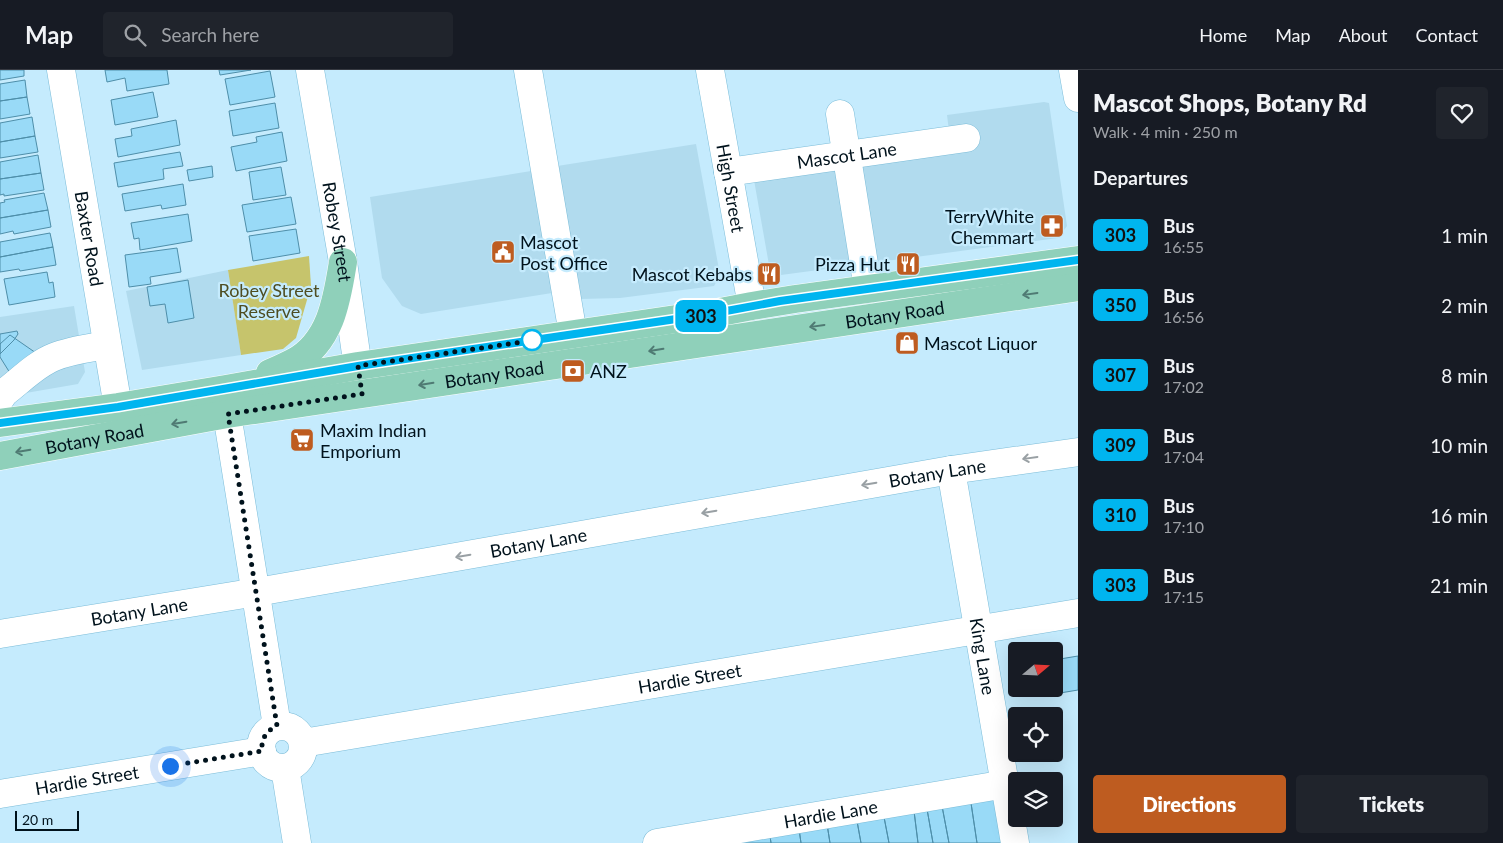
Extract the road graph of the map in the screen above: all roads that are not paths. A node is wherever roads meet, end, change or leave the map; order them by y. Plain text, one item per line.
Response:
1 (61, 70) edge
2 (310, 70) edge
3 (528, 70) edge
4 (710, 70) edge
5 (1074, 70) edge
6 (1078, 98) edge
7 (840, 114) dead end
8 (966, 138) dead end
9 (846, 156) junction
10 (728, 172) junction
11 (1078, 260) edge
12 (343, 262) junction
13 (1078, 287) edge
14 (868, 289) junction
15 (752, 306) junction
16 (573, 334) junction
17 (107, 345) junction
18 (358, 366) junction
19 (362, 394) junction
20 (0, 399) edge
21 (227, 402) junction
22 (118, 407) junction
23 (0, 423) edge
24 (1078, 452) edge
25 (0, 456) edge
26 (951, 470) junction
27 (257, 592) junction
28 (1078, 612) edge
29 (978, 628) junction
30 (0, 634) edge
31 (277, 726) junction
32 (303, 744) junction
33 (262, 751) junction
34 (286, 768) junction
35 (1006, 784) junction
36 (0, 794) edge
37 (297, 843) edge
38 (657, 843) edge
39 (1015, 843) edge

1 - 17 street, Baxter Road
2 - 12 street, Robey Street
3 - 16 street
4 - 10 street, High Street
5 - 6 street
7 - 9 street
8 - 9 street, Mascot Lane
9 - 10 street, Mascot Lane
9 - 14 street
10 - 15 street, High Street
11 - 14 main road, Botany Road
12 - 18 street, Robey Street
12 - 21 main road
13 -> 19 main road, Botany Road
14 - 15 main road, Botany Road
15 - 16 main road, Botany Road
16 - 18 main road, Botany Road
17 - 20 street
17 - 22 street, Baxter Road
18 - 19 street, Robey Street
18 - 21 main road, Botany Road
19 - 21 main road, Botany Road
21 - 22 main road, Botany Road
21 -> 25 main road, Botany Road
21 - 27 street
22 - 23 main road, Botany Road
24 -> 26 street, Botany Lane
26 -> 27 street, Botany Lane
26 - 29 street, King Lane
27 - 30 street, Botany Lane
27 - 31 street
28 - 29 street, Hardie Street
29 - 32 street, Hardie Street
29 - 35 street, King Lane
31 - 32 street
31 - 33 street
32 - 34 street
33 - 34 street
33 - 36 street, Hardie Street
34 - 37 street
35 - 38 street, Hardie Lane
35 - 39 street, King Lane

